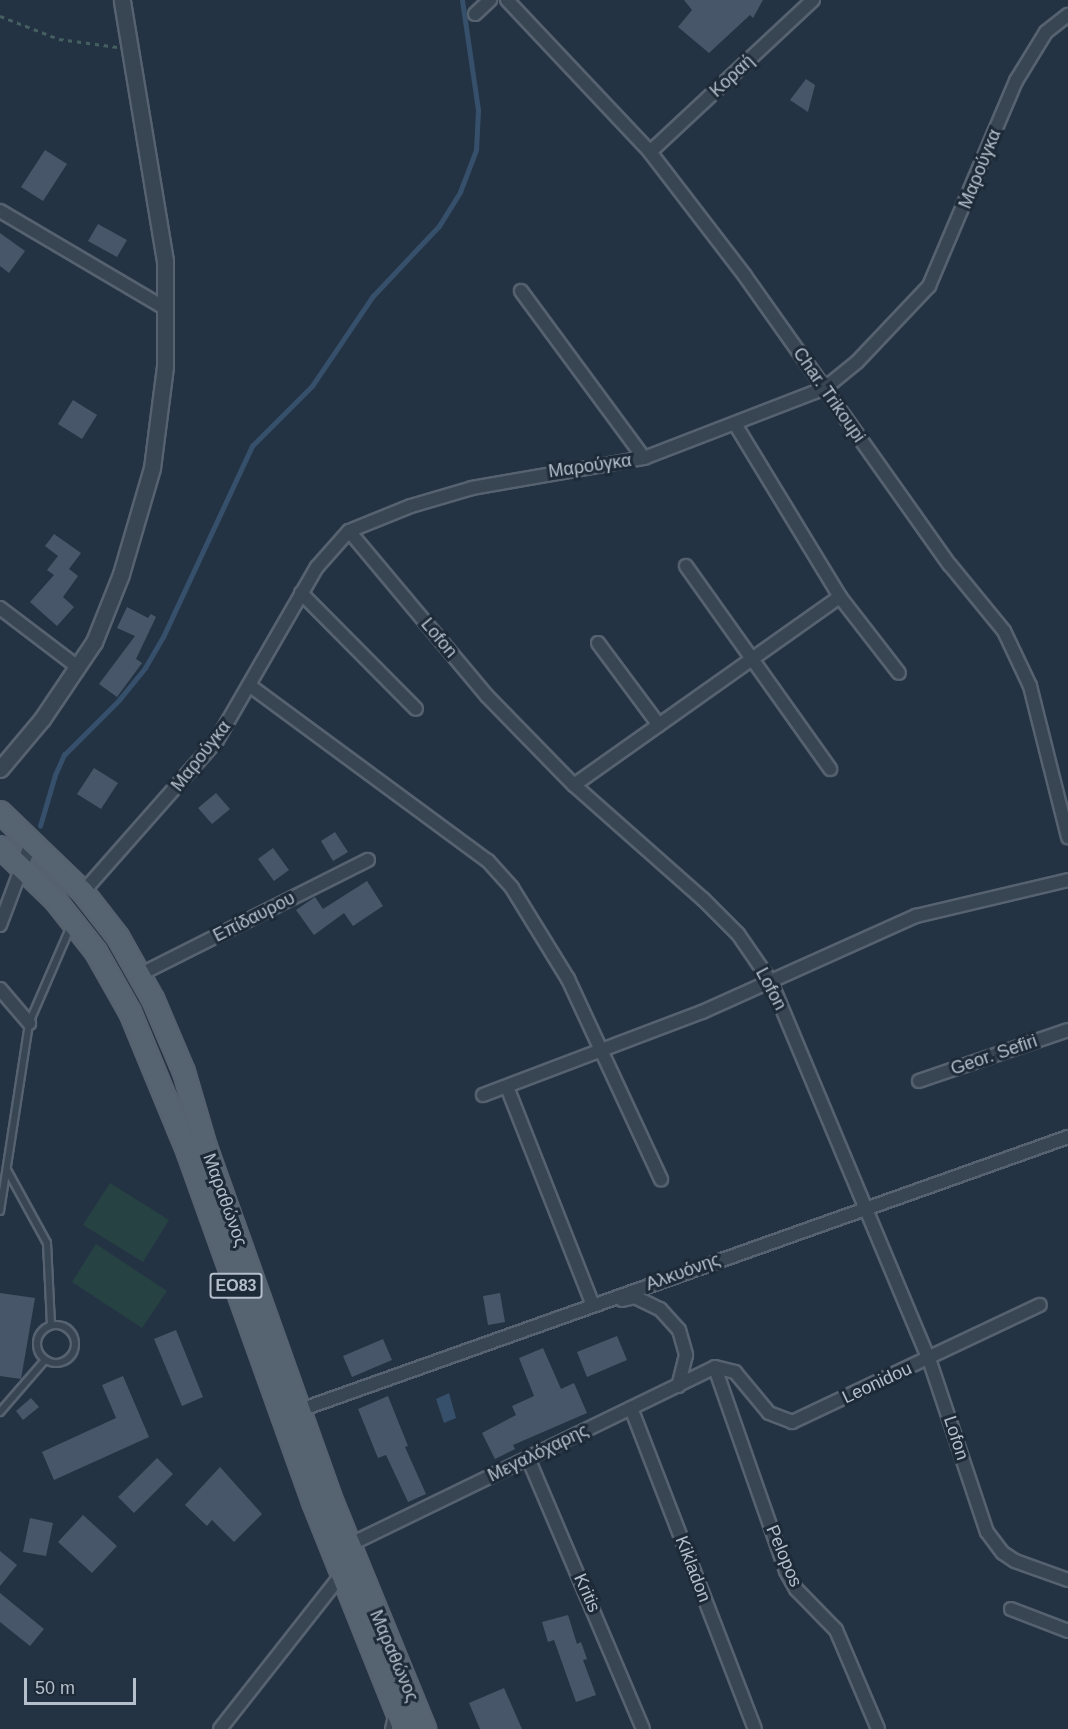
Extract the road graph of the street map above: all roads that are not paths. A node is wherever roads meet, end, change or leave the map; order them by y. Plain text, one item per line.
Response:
1 (122, 0) edge
2 (490, 0) edge
3 (507, 0) edge
4 (813, 0) edge
5 (475, 14) dead end
6 (1068, 15) edge
7 (650, 152) junction
8 (1, 213) edge
9 (521, 291) dead end
10 (165, 308) junction
11 (825, 388) junction
12 (735, 424) junction
13 (644, 458) junction
14 (349, 531) junction
15 (686, 566) dead end
16 (301, 593) junction
17 (840, 597) junction
18 (0, 608) edge
19 (598, 644) dead end
20 (750, 660) junction
21 (79, 668) junction
22 (899, 673) dead end
23 (249, 685) junction
24 (416, 710) dead end
25 (659, 725) junction
26 (0, 769) edge
27 (830, 769) dead end
28 (574, 785) junction
29 (1063, 787) edge
30 (0, 812) edge
31 (1068, 837) edge
32 (32, 840) junction
33 (0, 846) edge
34 (368, 860) dead end
35 (23, 867) junction
36 (1068, 880) edge
37 (83, 892) junction
38 (73, 923) junction
39 (0, 925) edge
40 (141, 974) junction
41 (771, 982) junction
42 (0, 989) edge
43 (29, 1023) junction
44 (1068, 1030) edge
45 (603, 1048) junction
46 (919, 1081) dead end
47 (507, 1087) junction
48 (483, 1095) dead end
49 (1068, 1137) edge
50 (7, 1170) junction
51 (661, 1179) dead end
52 (867, 1206) junction
53 (0, 1211) edge
54 (593, 1305) junction
55 (1040, 1305) dead end
56 (51, 1325) junction
57 (929, 1359) junction
58 (45, 1360) junction
59 (721, 1369) junction
60 (678, 1386) junction
61 (631, 1408) junction
62 (300, 1410) junction
63 (0, 1412) edge
64 (528, 1458) junction
65 (349, 1545) junction
66 (341, 1575) junction
67 (1068, 1580) edge
68 (1011, 1609) dead end
69 (1068, 1630) edge
70 (395, 1707) junction
71 (220, 1729) edge
72 (389, 1729) edge
73 (404, 1729) edge
74 (425, 1729) edge
75 (643, 1729) edge
76 (754, 1729) edge
77 (878, 1729) edge

1 - 10 street
2 - 5 street
3 - 7 street, Char. Trikoupi
4 - 7 street, Κοραή
6 - 11 street, Μαρούγκα
7 - 11 street, Char. Trikoupi
8 - 10 street
9 - 13 street
10 - 21 street
11 - 12 street, Μαρούγκα
11 - 29 street, Char. Trikoupi
12 - 13 street, Μαρούγκα
12 - 17 street
13 - 14 street, Μαρούγκα
14 - 16 street, Μαρούγκα
14 - 28 street, Lofon
15 - 20 street
16 - 23 street, Μαρούγκα
16 - 24 street
17 - 20 street
17 - 22 street
18 - 21 street
19 - 25 street
20 - 25 street
20 - 27 street
21 - 26 street
23 - 37 street, Μαρούγκα
23 - 45 street
25 - 28 street
28 - 41 street, Lofon
29 - 31 street, Char. Trikoupi
30 - 32 main road, Μαραθώνος / ΕΟ83
32 - 35 street
32 - 37 main road, Μαραθώνος / ΕΟ83
33 - 35 main road, Μαραθώνος / ΕΟ83
34 - 40 street, Επίδαυρου
35 - 38 main road, Μαραθώνος / ΕΟ83
35 - 39 street
36 - 41 street
37 - 40 main road, Μαραθώνος / ΕΟ83
38 - 43 lane
38 - 66 main road, Μαραθώνος / ΕΟ83
40 - 62 main road, Μαραθώνος / ΕΟ83
41 - 45 street
41 - 52 street, Lofon
42 - 43 street
43 - 50 lane
44 - 46 street, Geor. Sefiri
45 - 47 street
45 - 51 street
47 - 48 street
47 - 54 street
49 - 52 street, Αλκυόνης
50 - 53 lane
50 - 56 lane
52 - 54 street, Αλκυόνης
52 - 57 street, Lofon
54 - 60 street
54 - 62 street, Αλκυόνης
55 - 57 street, Leonidou
56 - 58 lane
56 - 58 lane
57 - 59 street, Leonidou
57 - 67 street, Lofon
58 - 63 lane
59 - 60 street, Μεγαλόχαρης
59 - 77 street, Pelopos
60 - 61 street, Μεγαλόχαρης
61 - 64 street, Μεγαλόχαρης
61 - 76 street, Kikladon
62 - 65 main road, Μαραθώνος / ΕΟ83
64 - 65 street, Μεγαλόχαρης
64 - 75 street, Kritis
65 - 74 main road, Μαραθώνος / ΕΟ83
66 - 70 main road, Μαραθώνος / ΕΟ83
66 - 71 street
68 - 69 street
70 - 72 lane
70 - 73 main road, Μαραθώνος / ΕΟ83

